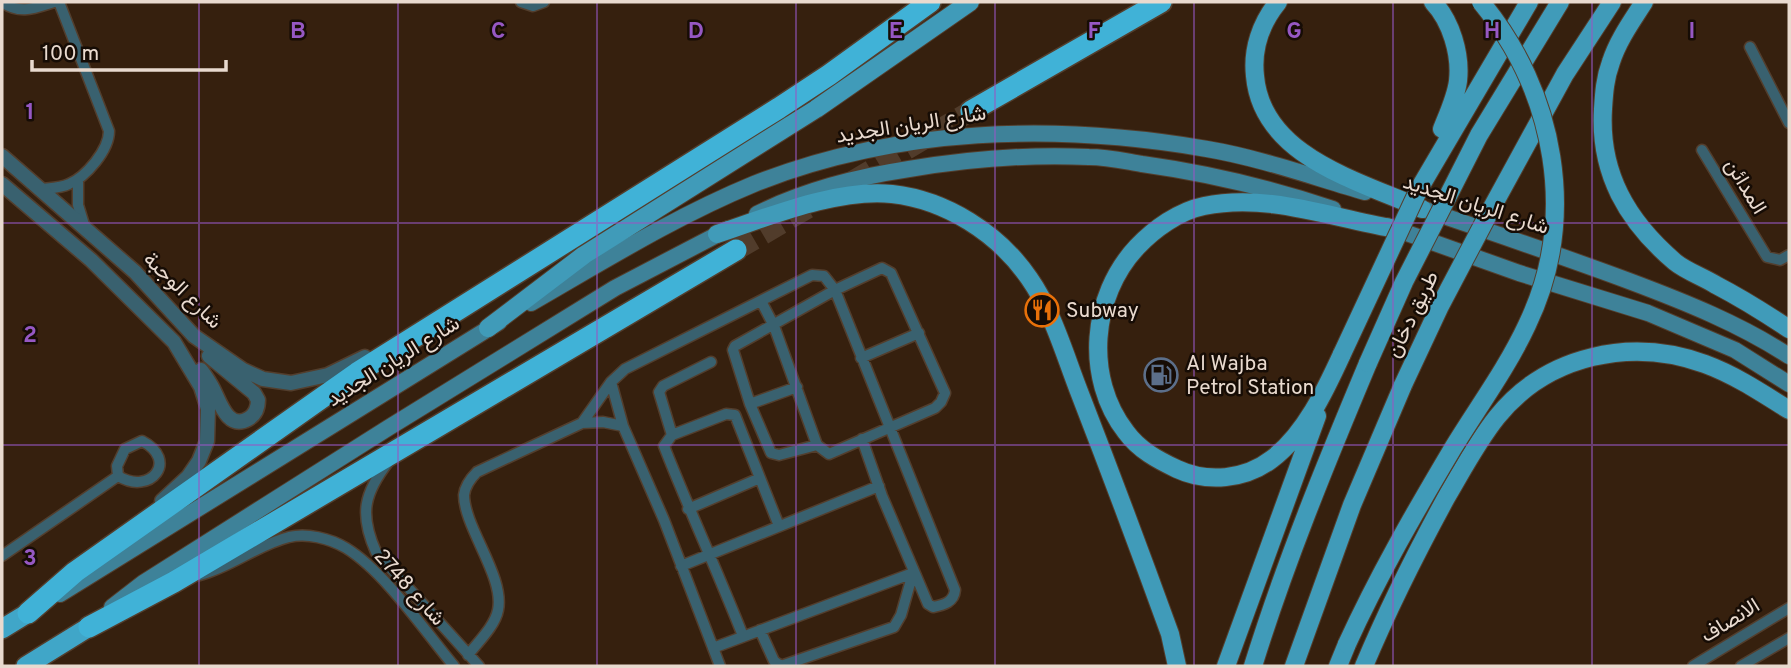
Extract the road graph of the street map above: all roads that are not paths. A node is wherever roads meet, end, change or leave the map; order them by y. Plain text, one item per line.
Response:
1 (2, 2) edge
2 (54, 2) edge
3 (59, 2) edge
4 (521, 2) edge
5 (544, 2) edge
6 (930, 2) edge
7 (970, 2) edge
8 (1161, 2) edge
9 (1278, 2) edge
10 (1433, 2) edge
11 (1481, 2) edge
12 (1529, 2) edge
13 (1560, 2) edge
14 (1612, 2) edge
15 (1644, 2) edge
16 (1750, 47) dead end
17 (971, 111) tunnel mouth
18 (1789, 123) edge
19 (1702, 150) dead end
20 (2, 156) edge
21 (78, 179) junction
22 (1421, 185) junction
23 (4, 187) edge
24 (41, 189) junction
25 (1422, 209) junction
26 (85, 228) junction
27 (1391, 228) junction
28 (716, 234) junction
29 (736, 250) tunnel mouth
30 (1786, 261) edge
31 (835, 290) junction
32 (761, 301) junction
33 (435, 323) junction
34 (774, 326) junction
35 (488, 328) junction
36 (1789, 329) edge
37 (919, 333) junction
38 (194, 335) junction
39 (174, 342) junction
40 (1789, 356) edge
41 (861, 358) junction
42 (711, 362) dead end
43 (1331, 376) junction
44 (611, 382) junction
45 (1789, 384) edge
46 (797, 387) junction
47 (750, 404) junction
48 (1789, 410) edge
49 (582, 423) junction
50 (623, 426) junction
51 (889, 429) junction
52 (672, 435) junction
53 (862, 439) junction
54 (817, 444) junction
55 (398, 451) junction
56 (118, 476) dead end
57 (760, 478) junction
58 (879, 486) junction
59 (688, 509) junction
60 (779, 526) junction
61 (137, 528) junction
62 (711, 554) junction
63 (2, 556) edge
64 (681, 566) junction
65 (913, 573) junction
66 (174, 582) junction
67 (1789, 608) edge
68 (28, 613) junction
69 (89, 626) junction
70 (2, 629) edge
71 (760, 630) junction
72 (743, 636) junction
73 (1789, 638) edge
74 (713, 648) junction
75 (468, 654) junction
76 (26, 666) edge
77 (454, 666) edge
78 (479, 666) edge
79 (720, 666) edge
80 (1177, 666) edge
81 (1226, 666) edge
82 (1252, 666) edge
83 (1294, 666) edge
84 (1338, 666) edge
85 (1364, 666) edge
86 (1693, 666) edge
87 (1741, 666) edge

1 - 2 street
3 - 21 street
4 - 5 street
6 - 33 highway
7 - 35 main road
8 - 17 highway
9 - 25 main road
10 - 22 main road
11 - 84 main road, bridge
12 - 22 main road
13 - 82 main road, طريق دخان, bridge
14 - 83 main road, طريق دخان, bridge
15 - 36 main road
16 - 18 street
19 - 30 street, المدائن
20 - 24 street, شارع الوجبة
21 - 24 street
21 - 26 street
22 - 43 main road, bridge
23 - 39 street, شارع الوجبة
24 - 26 street, شارع الوجبة
25 - 35 main road, شارع الريان الجديد
25 - 40 main road, شارع الريان الجديد
26 - 38 street, شارع الوجبة
27 - 28 main road, شارع الريان الجديد
27 - 43 main road
27 - 45 main road, شارع الريان الجديد
28 - 69 main road, شارع الريان الجديد
28 - 80 main road
29 - 55 highway
31 - 32 street
31 - 34 street
31 - 37 street
31 - 41 street
32 - 34 street
32 - 44 street
33 - 38 street, شارع الوجبة
33 - 61 highway
34 - 46 street
34 - 47 street
35 - 68 main road, شارع الريان الجديد
37 - 41 street
37 - 51 street
38 - 39 street
39 - 61 street, شارع الوجبة
41 - 51 street
42 - 52 street
43 - 81 main road
44 - 49 street
44 - 50 street
46 - 47 street
46 - 54 street
47 - 54 street
48 - 85 main road
49 - 50 street
49 - 75 street
50 - 64 street
51 - 53 street
51 - 65 street
52 - 57 street
52 - 59 street
53 - 54 street
53 - 58 street
55 - 66 highway
55 - 75 street, شارع 2748
56 - 63 street
57 - 59 street
57 - 60 street
58 - 60 street
58 - 65 street
59 - 62 street
60 - 62 street
61 - 68 highway
62 - 64 street
62 - 72 street
64 - 74 street
65 - 71 street
65 - 71 street
66 - 69 highway
66 - 77 street, شارع 2748
67 - 86 street, الانصاف
68 - 70 highway, شارع الريان الجديد
69 - 76 highway, شارع الريان الجديد
71 - 72 street
72 - 74 street
73 - 87 street
74 - 79 street
75 - 78 street, شارع 2748

